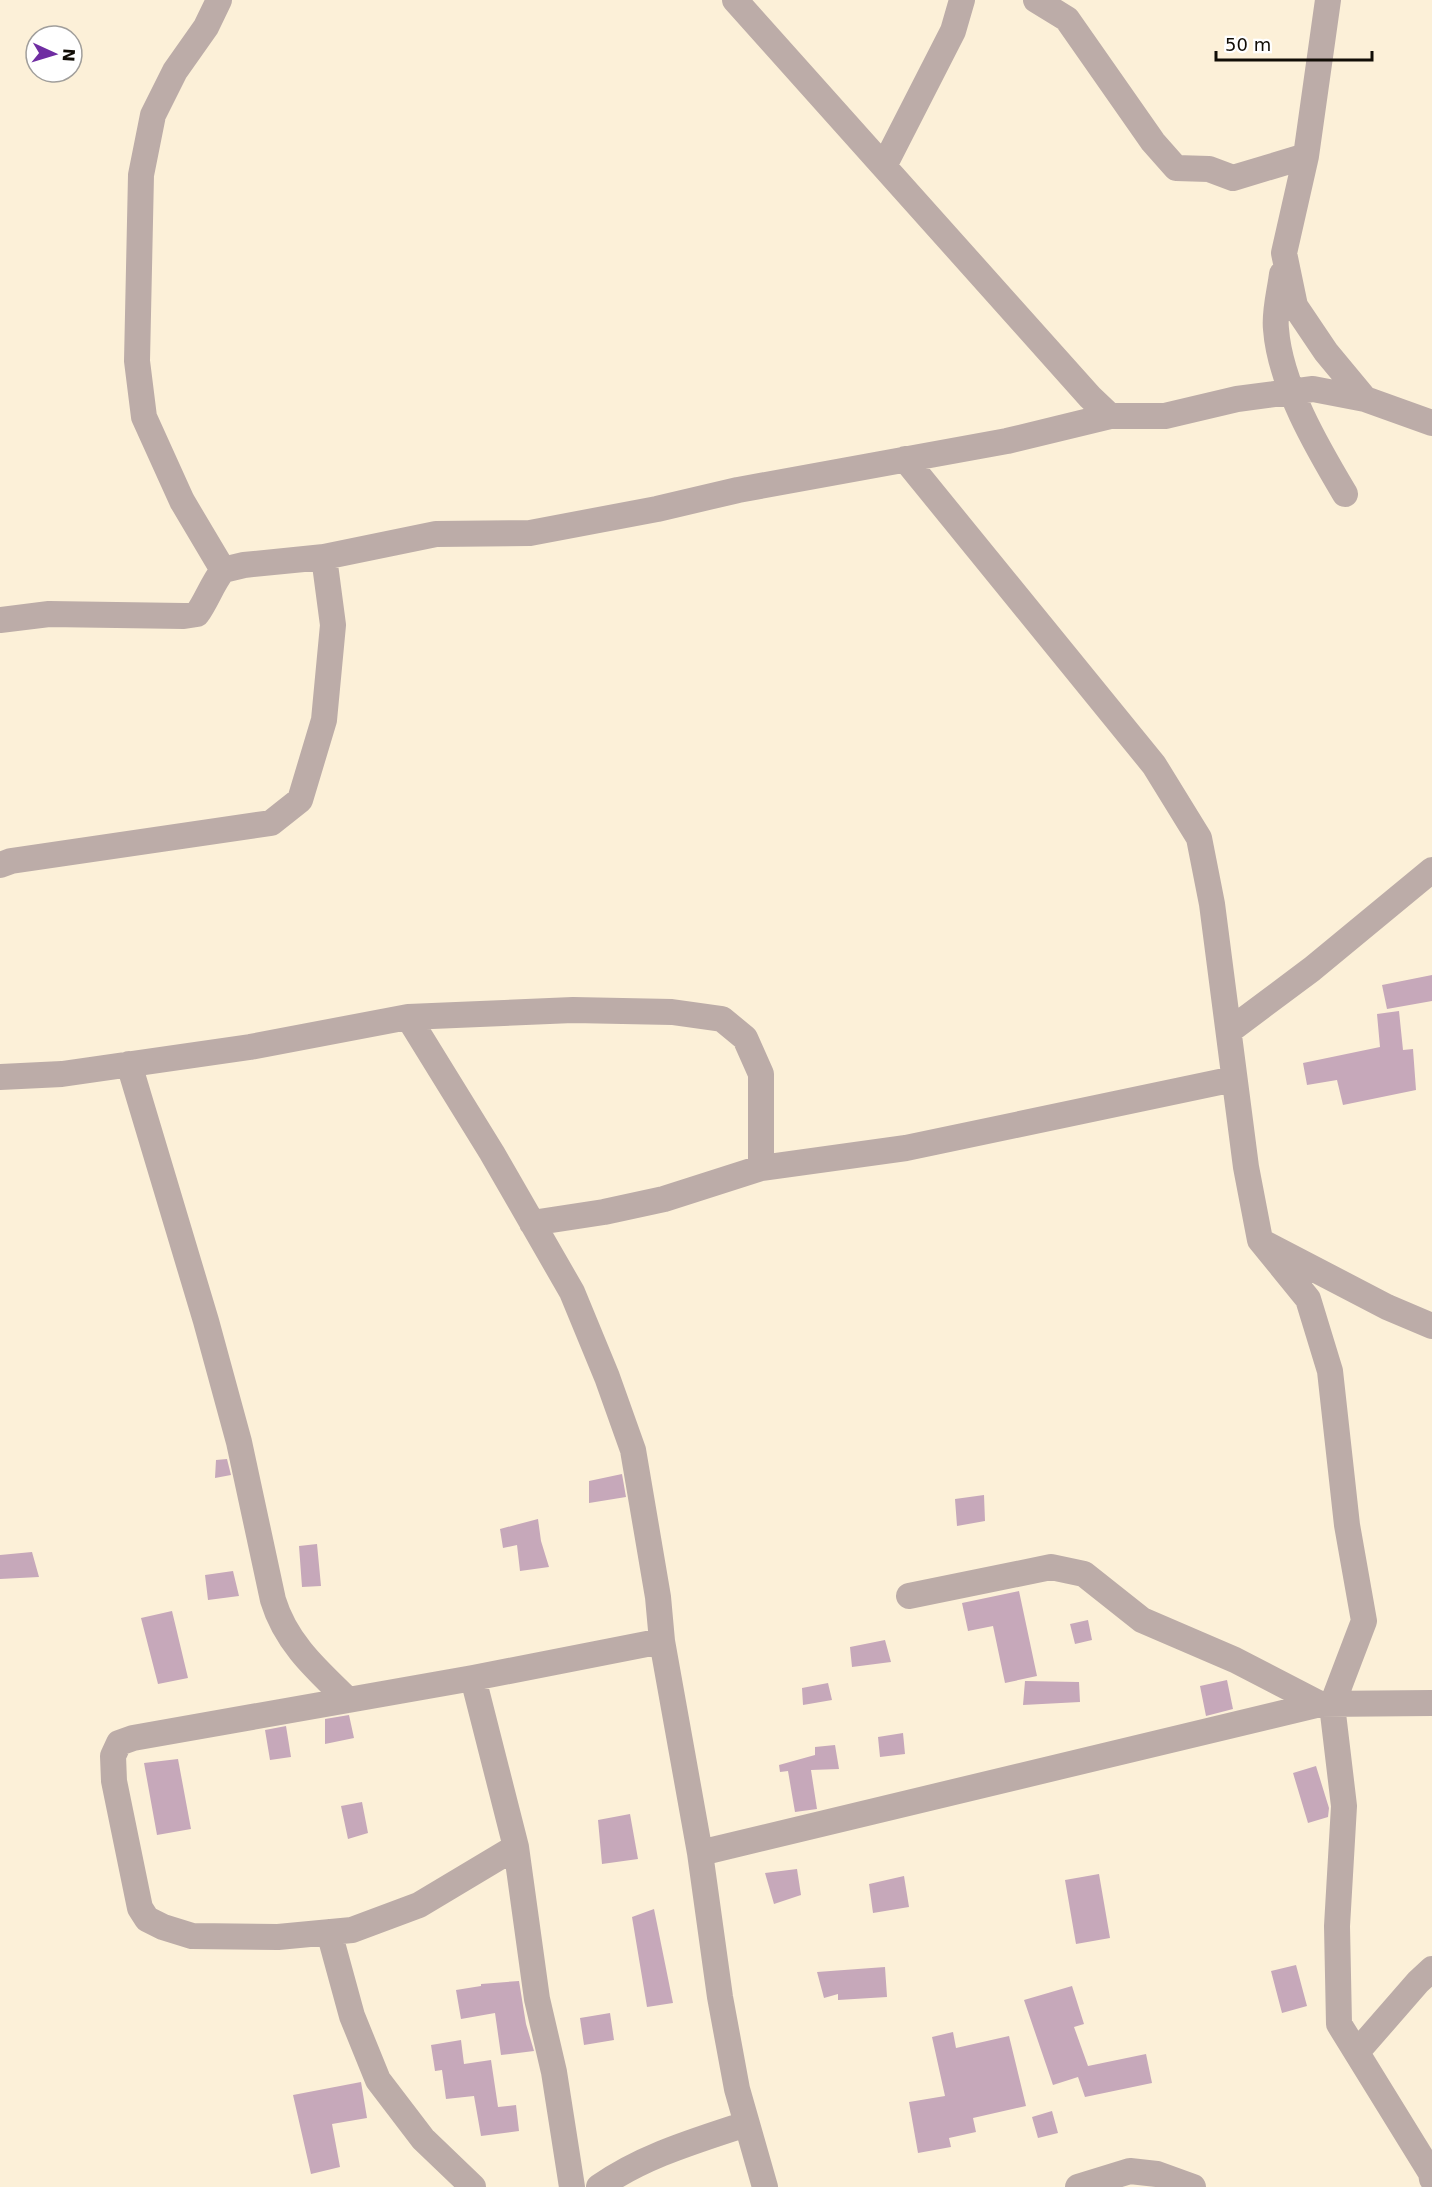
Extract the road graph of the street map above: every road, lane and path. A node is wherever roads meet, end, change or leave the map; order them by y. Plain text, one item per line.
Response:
1 (219, 0) edge
2 (735, 0) edge
3 (962, 0) edge
4 (1036, 0) edge
5 (1328, 0) edge
6 (1306, 156) junction
7 (885, 166) junction
8 (1284, 253) junction
9 (1293, 392) junction
10 (1365, 399) junction
11 (1110, 416) junction
12 (1432, 423) edge
13 (905, 459) junction
14 (1345, 494) dead end
15 (324, 557) junction
16 (223, 570) junction
17 (0, 620) edge
18 (0, 865) edge
19 (1432, 870) edge
20 (408, 1017) junction
21 (1229, 1031) junction
22 (129, 1064) junction
23 (0, 1077) edge
24 (1234, 1079) junction
25 (761, 1168) junction
26 (532, 1223) junction
27 (1260, 1240) junction
28 (1432, 1326) edge
29 (909, 1596) dead end
30 (662, 1641) junction
31 (473, 1678) junction
32 (348, 1700) junction
33 (1432, 1702) edge
34 (1326, 1704) junction
35 (516, 1847) junction
36 (700, 1853) junction
37 (329, 1932) junction
38 (1432, 1969) edge
39 (1358, 2052) junction
40 (746, 2124) junction
41 (1432, 2179) edge
42 (473, 2187) edge
43 (572, 2187) edge
44 (599, 2187) edge
45 (765, 2187) edge
46 (1078, 2187) edge
47 (1193, 2187) edge

1 - 16 street
2 - 7 street
3 - 7 street
4 - 6 street
5 - 6 street
6 - 8 street
7 - 11 street
8 - 9 street
8 - 10 street
9 - 10 street
9 - 11 street
9 - 14 street
10 - 12 street
11 - 13 street
13 - 15 street
13 - 21 street
15 - 16 street
15 - 18 street
16 - 17 street
19 - 21 street
20 - 22 street
20 - 25 street
20 - 26 street
21 - 24 street
22 - 23 street
22 - 32 street
24 - 25 street
24 - 27 street
25 - 26 street
26 - 30 street
27 - 28 street
27 - 34 street
29 - 34 street
30 - 31 street
30 - 36 street
31 - 32 street
31 - 35 street
32 - 37 street
33 - 34 street
34 - 36 street
34 - 39 street
35 - 37 street
35 - 43 street
36 - 40 street
37 - 42 street
38 - 39 street
39 - 41 street
40 - 44 street
40 - 45 street
46 - 47 street

